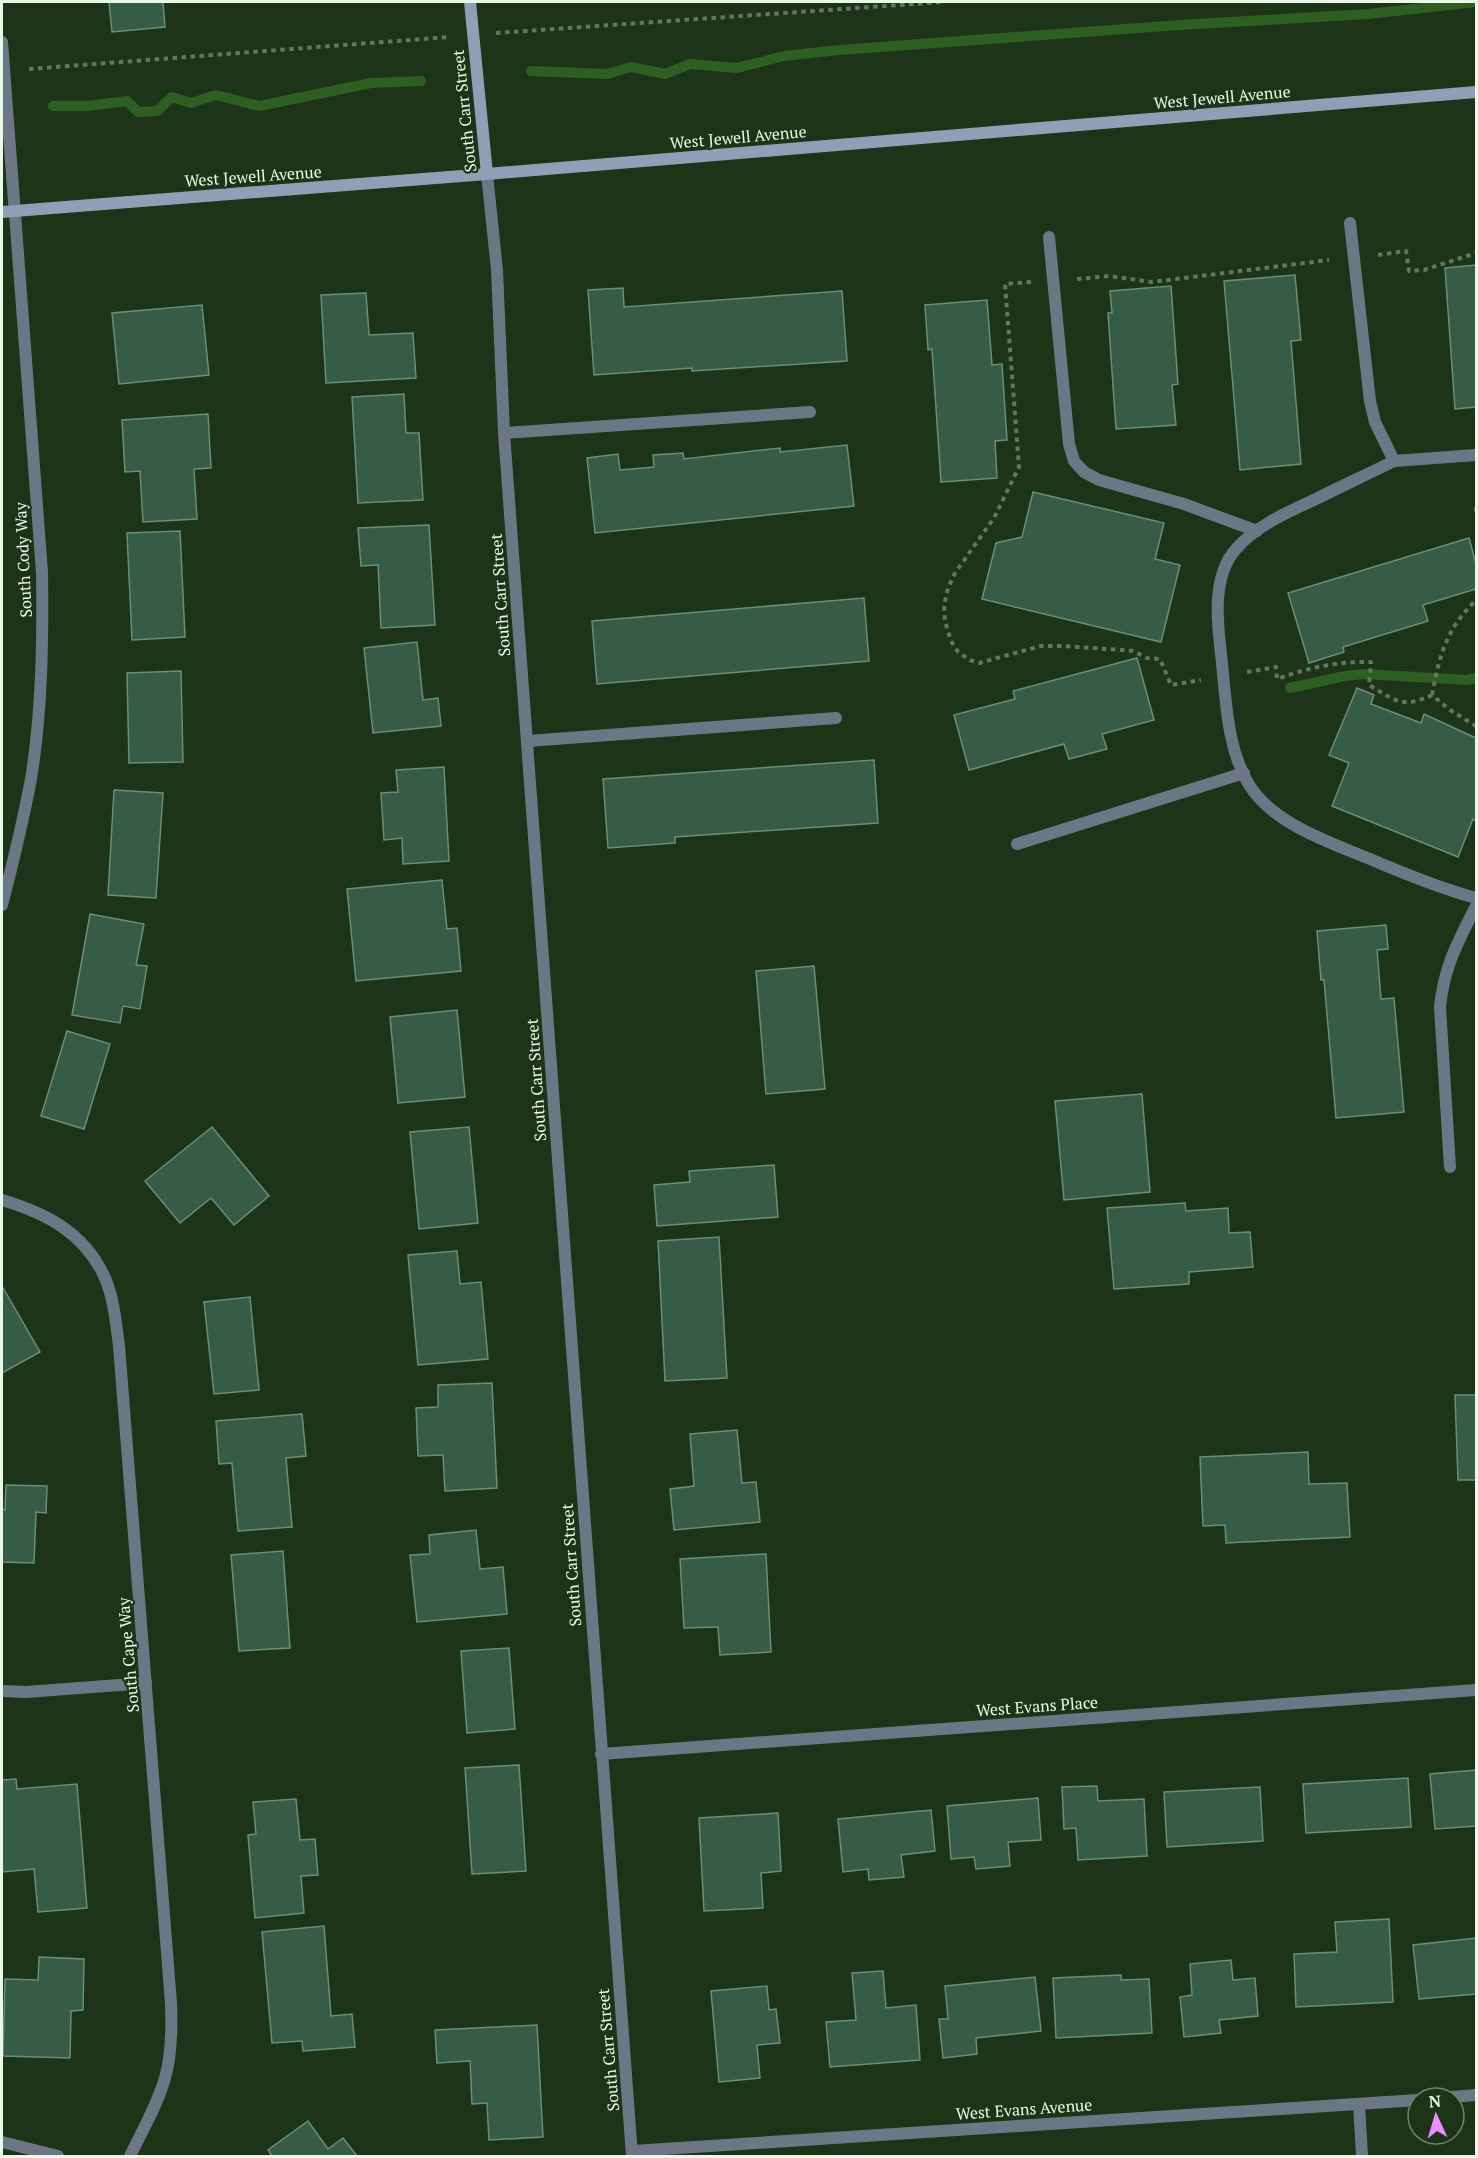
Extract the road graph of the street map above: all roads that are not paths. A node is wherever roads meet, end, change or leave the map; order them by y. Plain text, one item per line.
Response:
1 (470, 2) edge
2 (2, 42) edge
3 (1476, 92) edge
4 (488, 174) junction
5 (15, 211) junction
6 (2, 212) edge
7 (1350, 223) dead end
8 (1049, 237) dead end
9 (810, 412) dead end
10 (504, 433) junction
11 (1476, 455) edge
12 (1394, 461) junction
13 (1257, 531) junction
14 (836, 718) dead end
15 (528, 741) junction
16 (1244, 773) junction
17 (1017, 844) dead end
18 (1476, 898) edge
19 (2, 904) edge
20 (1476, 906) edge
21 (1450, 1167) dead end
22 (2, 1200) edge
23 (146, 1683) junction
24 (1476, 1690) edge
25 (2, 1691) edge
26 (601, 1754) junction
27 (1406, 2101) edge
28 (1359, 2104) junction
29 (2, 2142) edge
30 (632, 2154) edge
31 (58, 2157) edge
32 (129, 2157) edge
33 (1362, 2157) edge

1 - 4 main road, South Carr Street
2 - 5 street, South Cody Way
3 - 4 main road, West Jewell Avenue
4 - 5 main road, West Jewell Avenue
4 - 10 street, South Carr Street
5 - 6 main road, West Jewell Avenue
5 - 19 street, South Cody Way
7 - 12 street
8 - 13 street
9 - 10 street
10 - 15 street, South Carr Street
11 - 12 street
12 - 13 street
13 - 16 street
14 - 15 street
15 - 26 street, South Carr Street
16 - 17 street
16 - 18 street
20 - 21 street
22 - 23 street, South Cape Way
23 - 25 street
23 - 32 street, South Cape Way
24 - 26 street, West Evans Place
26 - 30 street, South Carr Street
27 - 28 street, West Evans Avenue
28 - 30 street, West Evans Avenue
28 - 33 street
29 - 31 street

